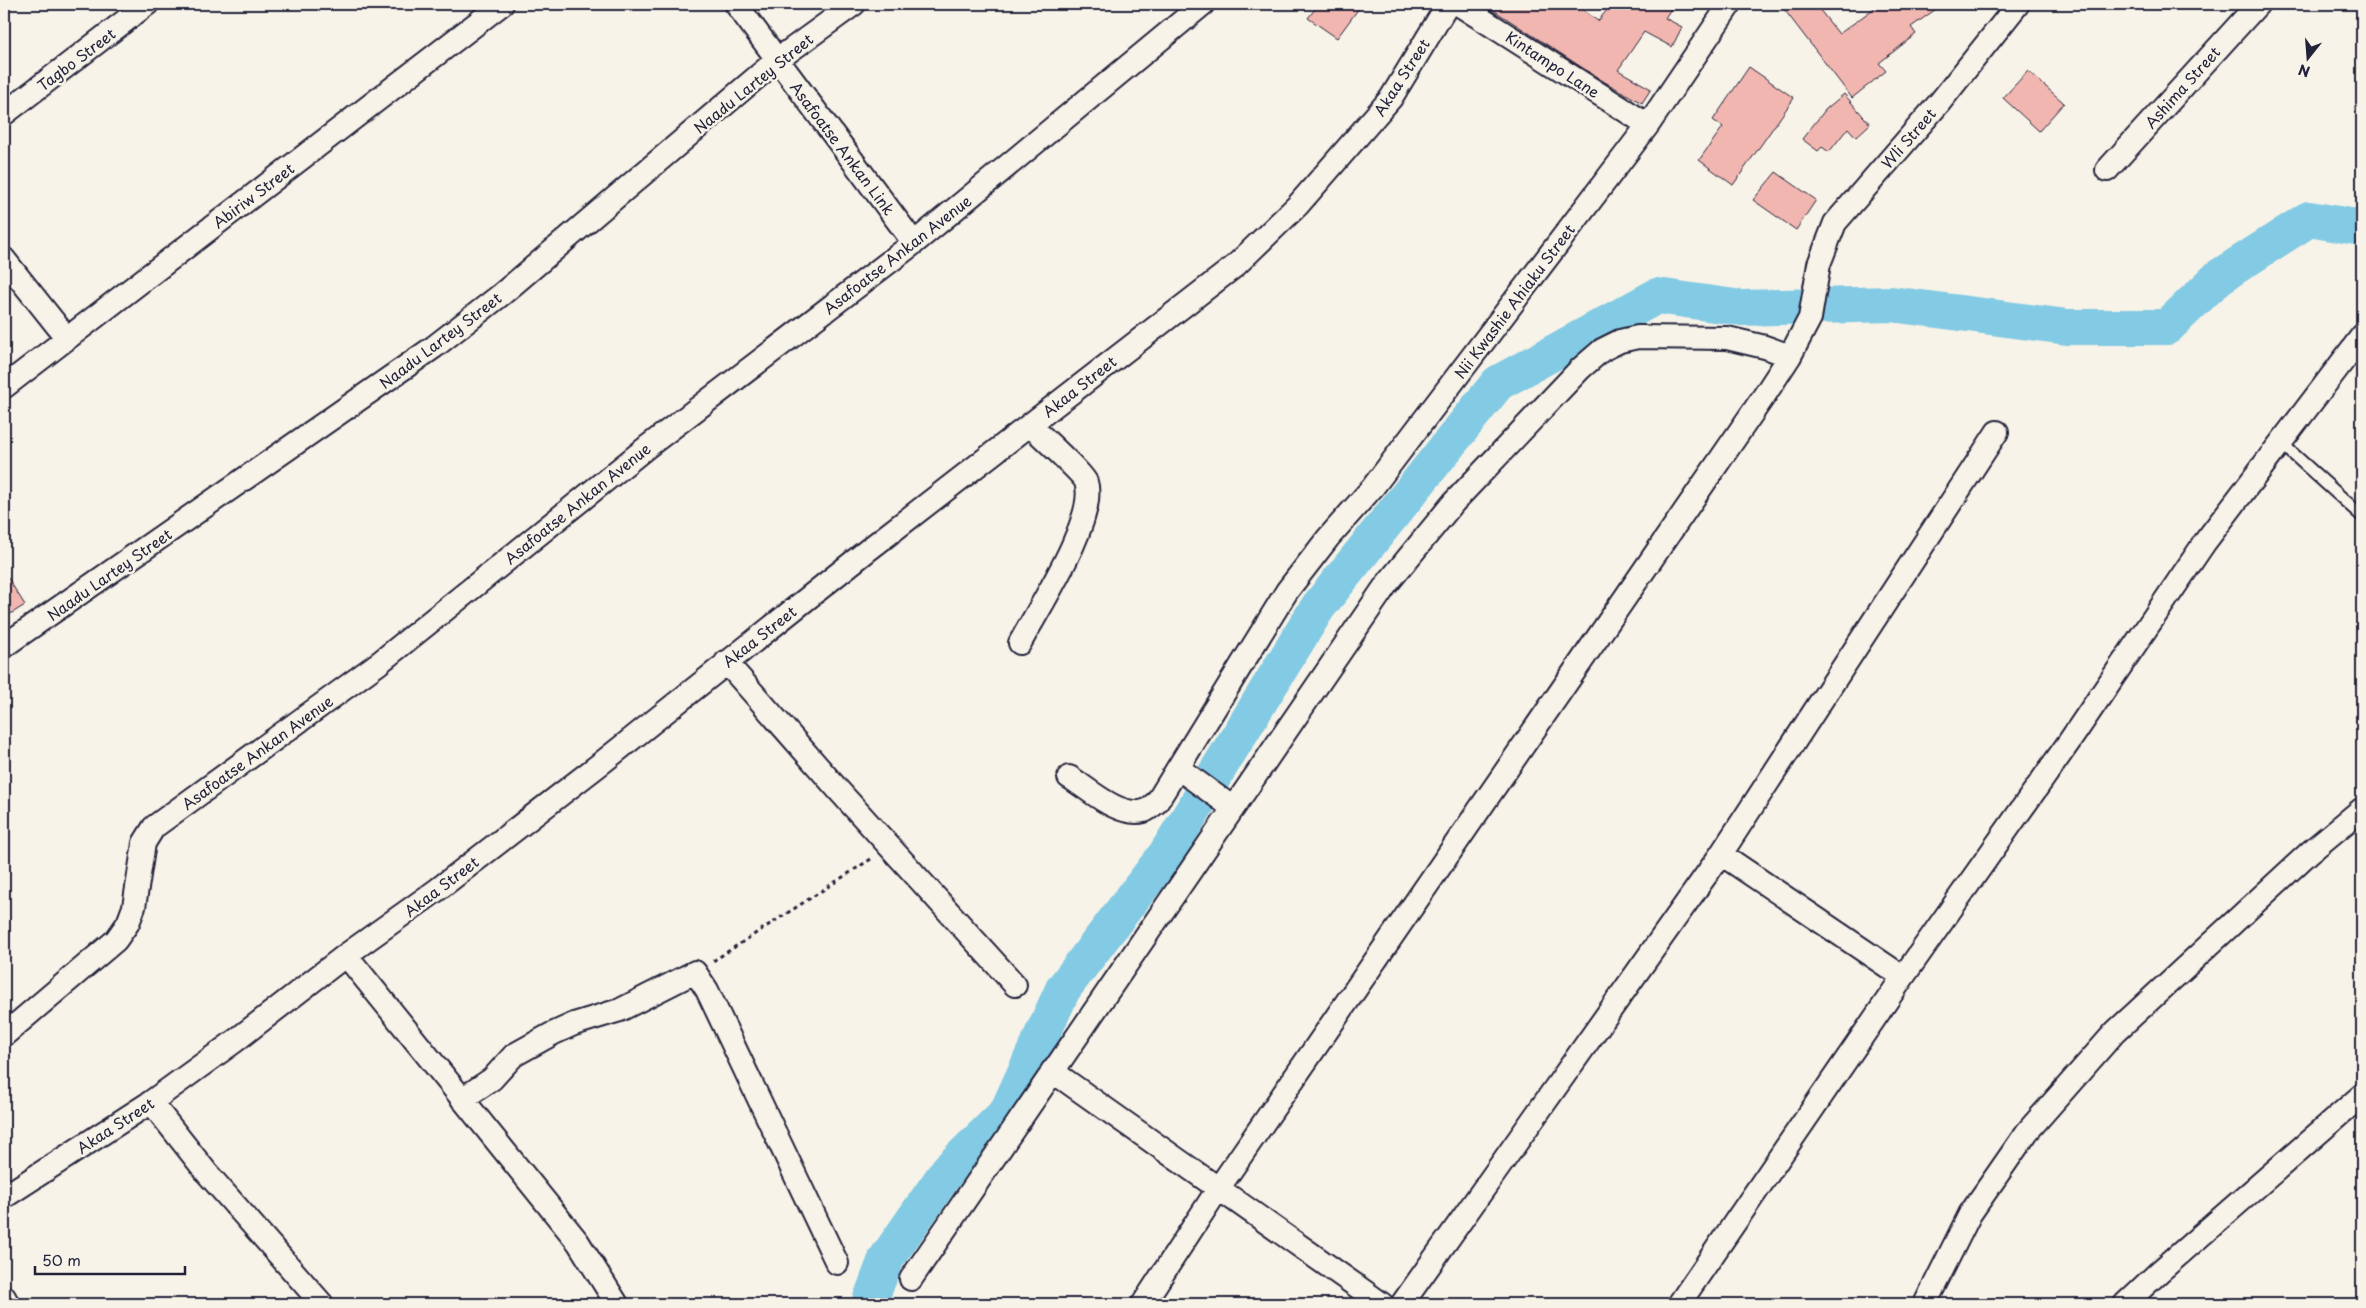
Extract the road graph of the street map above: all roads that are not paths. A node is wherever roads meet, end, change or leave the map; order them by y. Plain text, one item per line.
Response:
1 (147, 4) edge
2 (502, 4) edge
3 (736, 4) edge
4 (854, 4) edge
5 (1203, 4) edge
6 (1448, 4) edge
7 (1458, 4) edge
8 (1730, 4) edge
9 (2018, 4) edge
10 (2258, 4) edge
11 (777, 60) junction
12 (4, 114) edge
13 (1648, 125) junction
14 (2107, 170) dead end
15 (914, 243) junction
16 (4, 259) edge
17 (2362, 336) edge
18 (66, 337) junction
19 (1790, 356) junction
20 (4, 386) edge
21 (1030, 424) junction
22 (1997, 432) dead end
23 (2281, 442) junction
24 (2362, 516) edge
25 (1020, 643) dead end
26 (4, 646) edge
27 (726, 662) junction
28 (1185, 773) junction
29 (1069, 776) dead end
30 (1227, 803) junction
31 (2362, 809) edge
32 (1722, 854) junction
33 (346, 955) junction
34 (1903, 977) junction
35 (1015, 985) dead end
36 (4, 1035) edge
37 (1052, 1071) junction
38 (2362, 1096) edge
39 (462, 1099) junction
40 (151, 1102) junction
41 (1218, 1189) junction
42 (4, 1197) edge
43 (837, 1263) dead end
44 (911, 1279) dead end
45 (4, 1297) edge
46 (8, 1304) edge
47 (322, 1304) edge
48 (618, 1304) edge
49 (1142, 1304) edge
50 (1382, 1304) edge
51 (1402, 1304) edge
52 (1679, 1304) edge
53 (1925, 1304) edge
54 (2125, 1304) edge

1 - 12 street, Tagbo Street
2 - 18 street, Abiriw Street
3 - 11 street, Asafoatse Ankan Link
4 - 11 street, Naadu Lartey Street
5 - 15 street, Asafoatse Ankan Avenue
6 - 21 street, Akaa Street
7 - 13 street, Kintampo Lane
8 - 13 street, Nii Kwashie Ahiaku Street
9 - 19 street, Wli Street
10 - 14 street, Ashima Street
11 - 15 street, Asafoatse Ankan Link
11 - 26 street, Naadu Lartey Street
13 - 28 street, Nii Kwashie Ahiaku Street
15 - 36 street, Asafoatse Ankan Avenue
16 - 18 street
17 - 23 street
18 - 20 street, Abiriw Street
19 - 30 street
19 - 41 street, Wli Street
21 - 25 street
21 - 27 street, Akaa Street
22 - 32 street
23 - 24 lane
23 - 34 street
27 - 33 street, Akaa Street
27 - 35 street
28 - 29 street, Nii Kwashie Ahiaku Street
28 - 30 street
30 - 37 street
31 - 53 street
32 - 34 street
32 - 51 street
33 - 39 street
33 - 40 street, Akaa Street
34 - 52 street
37 - 41 street
37 - 44 street
38 - 54 street
39 - 43 street
39 - 48 street
40 - 42 street, Akaa Street
40 - 47 street
41 - 49 street, Wli Street
41 - 50 street
45 - 46 street

